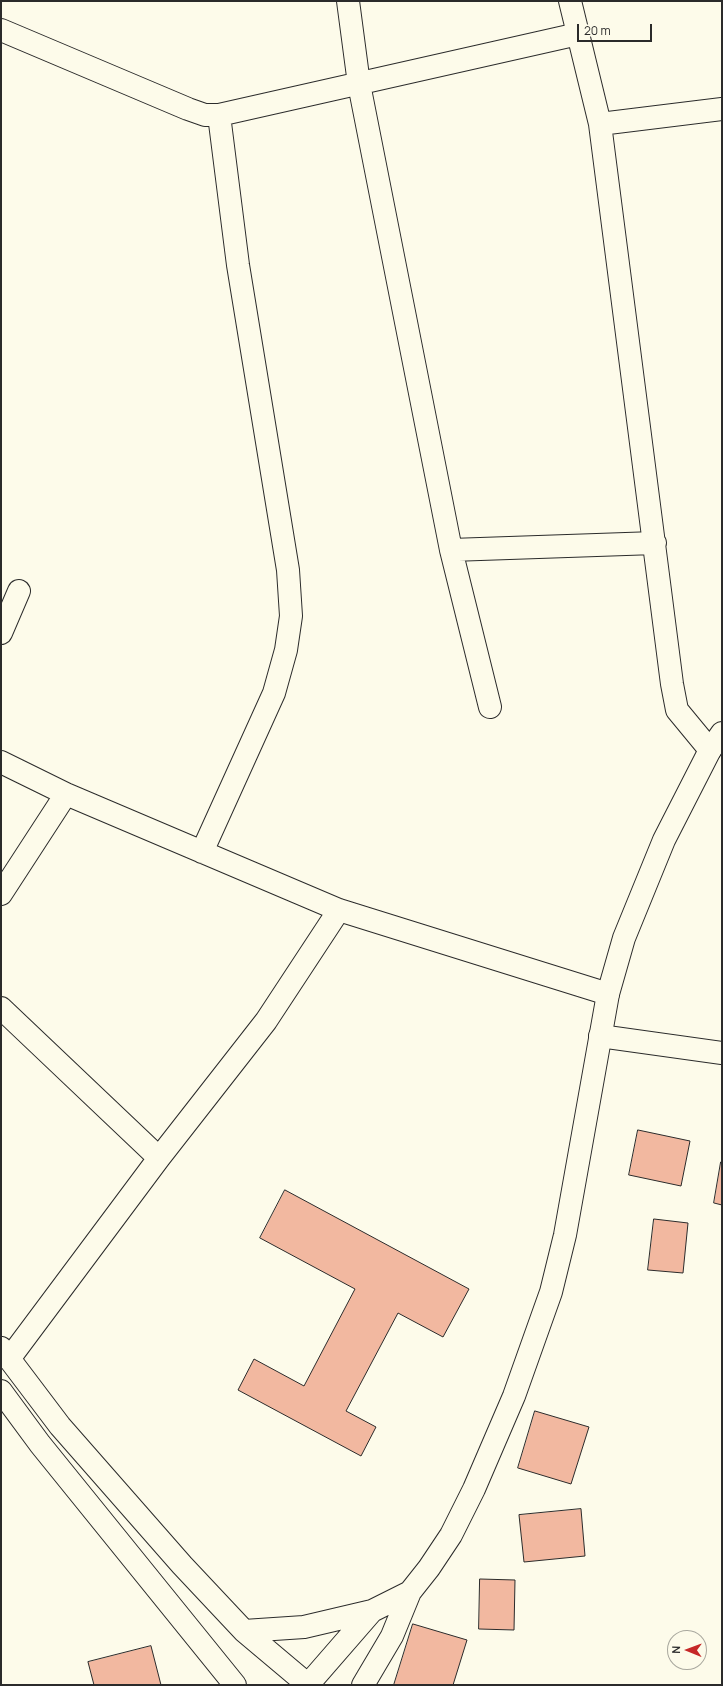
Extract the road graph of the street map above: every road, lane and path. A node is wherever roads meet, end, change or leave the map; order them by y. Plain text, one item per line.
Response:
1 (348, 1) edge
2 (570, 1) edge
3 (1, 30) edge
4 (578, 34) junction
5 (359, 84) junction
6 (722, 109) edge
7 (219, 115) junction
8 (600, 124) junction
9 (655, 543) junction
10 (452, 550) junction
11 (19, 591) dead end
12 (1, 633) edge
13 (490, 707) dead end
14 (716, 742) edge
15 (1, 762) edge
16 (66, 794) junction
17 (202, 852) junction
18 (1, 894) edge
19 (339, 910) junction
20 (608, 994) junction
21 (1, 1008) edge
22 (600, 1036) junction
23 (722, 1053) edge
24 (159, 1158) junction
25 (5, 1354) edge
26 (1, 1391) edge
27 (60, 1426) junction
28 (40, 1444) junction
29 (410, 1592) junction
30 (372, 1611) junction
31 (244, 1631) junction
32 (304, 1682) edge
33 (234, 1685) edge
34 (363, 1685) edge

1 - 5 street
2 - 4 street
3 - 7 street
4 - 5 street
4 - 8 street
5 - 7 street
5 - 10 street
6 - 8 street
7 - 17 street
8 - 9 street
9 - 10 street
9 - 14 street
10 - 13 street
11 - 12 street
14 - 20 street
15 - 16 street
16 - 17 street
16 - 18 street
17 - 19 street
19 - 20 street
19 - 24 street
20 - 22 street
21 - 24 street
22 - 23 street
22 - 29 street
24 - 25 street
25 - 27 street
26 - 28 street
27 - 28 street
27 - 31 street
28 - 33 street
29 - 30 street
29 - 34 street
30 - 31 street
30 - 32 street
31 - 32 street

